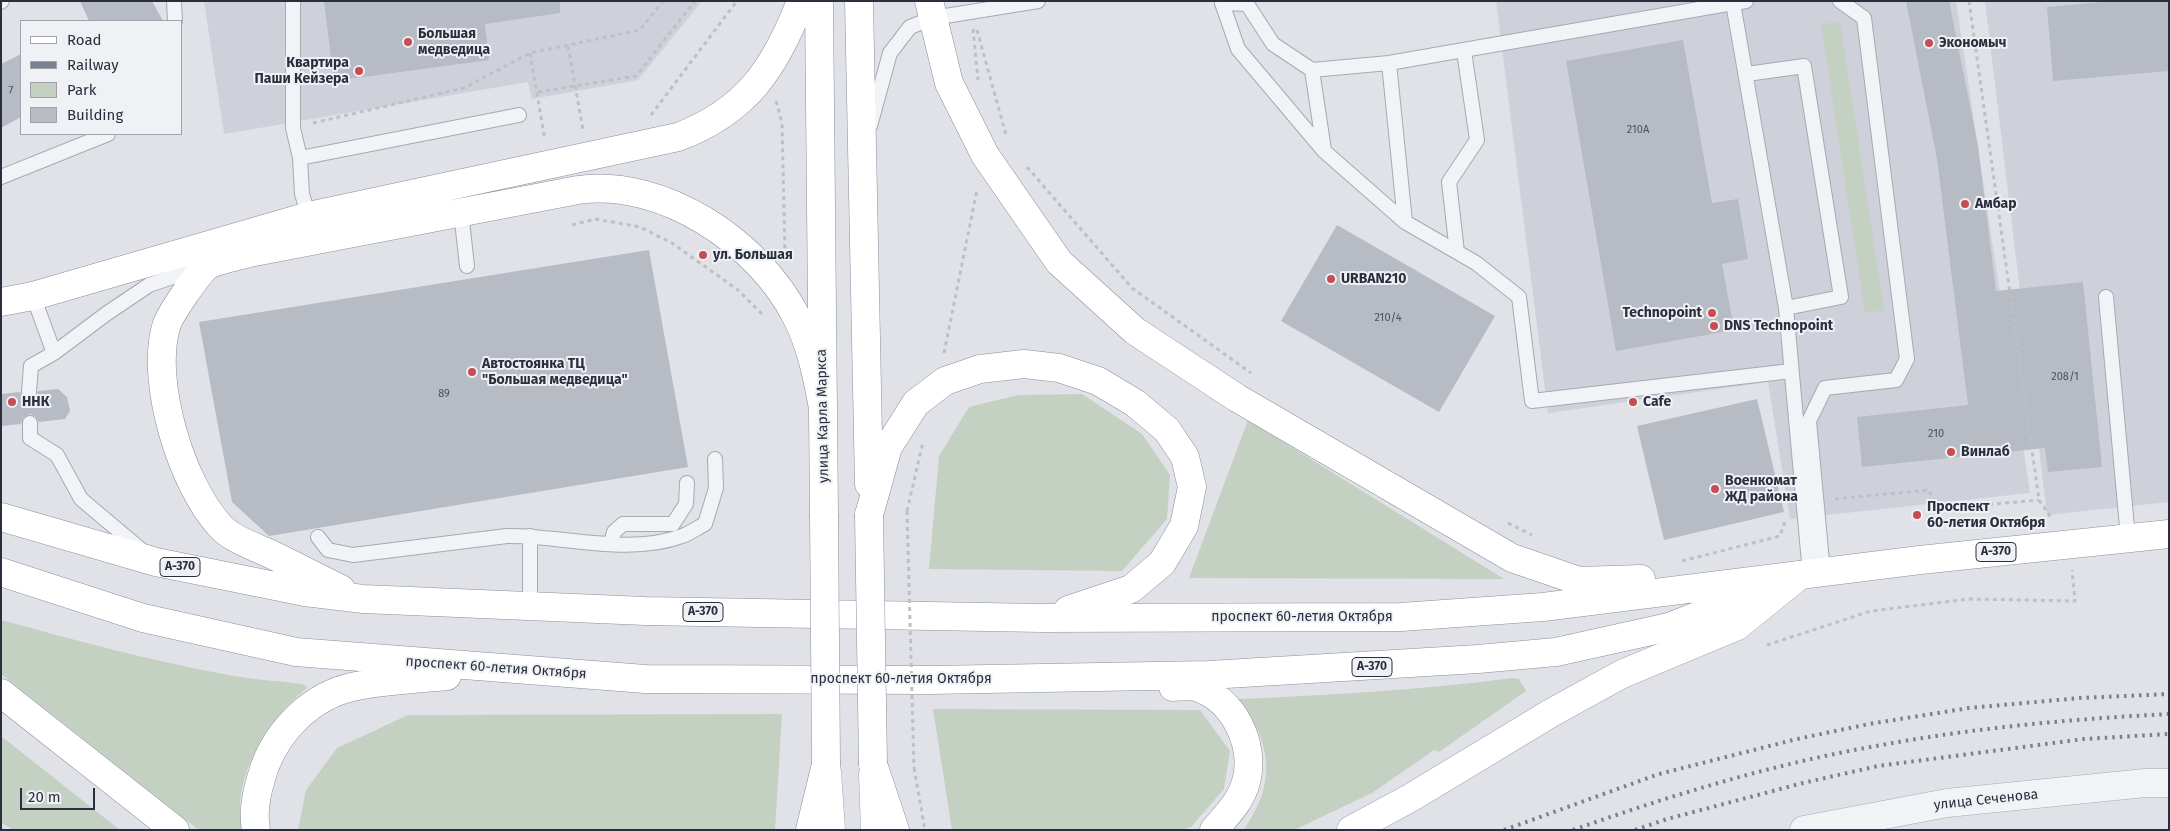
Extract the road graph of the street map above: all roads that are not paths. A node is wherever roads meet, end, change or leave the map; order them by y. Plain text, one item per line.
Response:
1 (174, 1) edge
2 (293, 1) edge
3 (801, 1) edge
4 (819, 1) edge
5 (859, 1) edge
6 (1038, 1) edge
7 (1840, 1) edge
8 (1740, 2) edge
9 (993, 5) edge
10 (937, 9) edge
11 (175, 20) edge
12 (1464, 51) junction
13 (1389, 63) junction
14 (1312, 70) junction
15 (1747, 74) junction
16 (519, 115) dead end
17 (106, 135) edge
18 (1324, 151) junction
19 (862, 156) junction
20 (300, 158) junction
21 (1, 177) edge
22 (460, 212) junction
23 (1405, 222) junction
24 (313, 228) junction
25 (1457, 252) junction
26 (207, 266) junction
27 (467, 266) dead end
28 (33, 296) junction
29 (2106, 297) dead end
30 (1, 302) edge
31 (1786, 308) junction
32 (54, 353) junction
33 (1791, 370) junction
34 (29, 392) dead end
35 (823, 408) junction
36 (30, 423) dead end
37 (715, 458) dead end
38 (687, 483) dead end
39 (1810, 501) junction
40 (869, 516) junction
41 (1, 517) edge
42 (2169, 534) edge
43 (530, 536) junction
44 (318, 537) dead end
45 (2128, 538) junction
46 (611, 543) junction
47 (156, 562) junction
48 (1, 572) edge
49 (1811, 574) junction
50 (363, 599) junction
51 (530, 606) junction
52 (1042, 618) junction
53 (645, 679) junction
54 (931, 680) junction
55 (1, 693) edge
56 (826, 764) junction
57 (873, 764) junction
58 (2169, 783) edge
59 (175, 830) edge
60 (256, 830) edge
61 (810, 830) edge
62 (831, 830) edge
63 (875, 830) edge
64 (895, 830) edge
65 (1214, 830) edge
66 (1351, 830) edge
67 (1804, 830) edge

1 - 11 lane
2 - 20 lane
3 - 24 main road
4 - 35 main road, улица Карла Маркса
5 - 19 main road
6 - 9 lane
7 - 39 lane
8 - 12 lane
8 - 15 lane
9 - 10 lane
10 - 19 lane
10 - 49 main road
12 - 13 lane
12 - 25 lane
13 - 14 lane
13 - 23 lane
14 - 18 lane
14 - 18 lane
15 - 31 lane
15 - 31 lane
16 - 20 lane
17 - 21 lane
18 - 23 lane
19 - 40 main road
20 - 24 lane
22 - 24 main road
22 - 27 lane
22 - 35 main road
23 - 25 lane
24 - 26 main road
24 - 28 main road
25 - 33 lane
26 - 32 lane
26 - 50 main road
28 - 30 main road
28 - 32 lane
29 - 45 lane
31 - 33 lane
32 - 34 lane
33 - 39 lane
35 - 56 main road, улица Карла Маркса, bridge
36 - 47 lane
37 - 46 lane
38 - 46 lane
39 - 49 lane
40 - 52 main road
40 - 57 main road, bridge
41 - 47 main road, проспект 60-летия Октября / А-370
42 - 45 main road, проспект 60-летия Октября / А-370
43 - 44 lane
43 - 46 lane
43 - 51 lane
45 - 49 main road, проспект 60-летия Октября / А-370
47 - 50 main road, проспект 60-летия Октября / А-370
48 - 53 main road, проспект 60-летия Октября / А-370
49 - 52 main road, проспект 60-летия Октября / А-370
49 - 54 main road, проспект 60-летия Октября / А-370
49 - 66 main road
50 - 51 main road, проспект 60-летия Октября / А-370
51 - 52 main road, проспект 60-летия Октября / А-370
53 - 54 main road, проспект 60-летия Октября / А-370
53 - 60 main road
54 - 65 main road
55 - 59 main road
56 - 61 main road
56 - 62 main road, улица Карла Маркса
57 - 63 main road
57 - 64 main road
58 - 67 street, улица Сеченова

